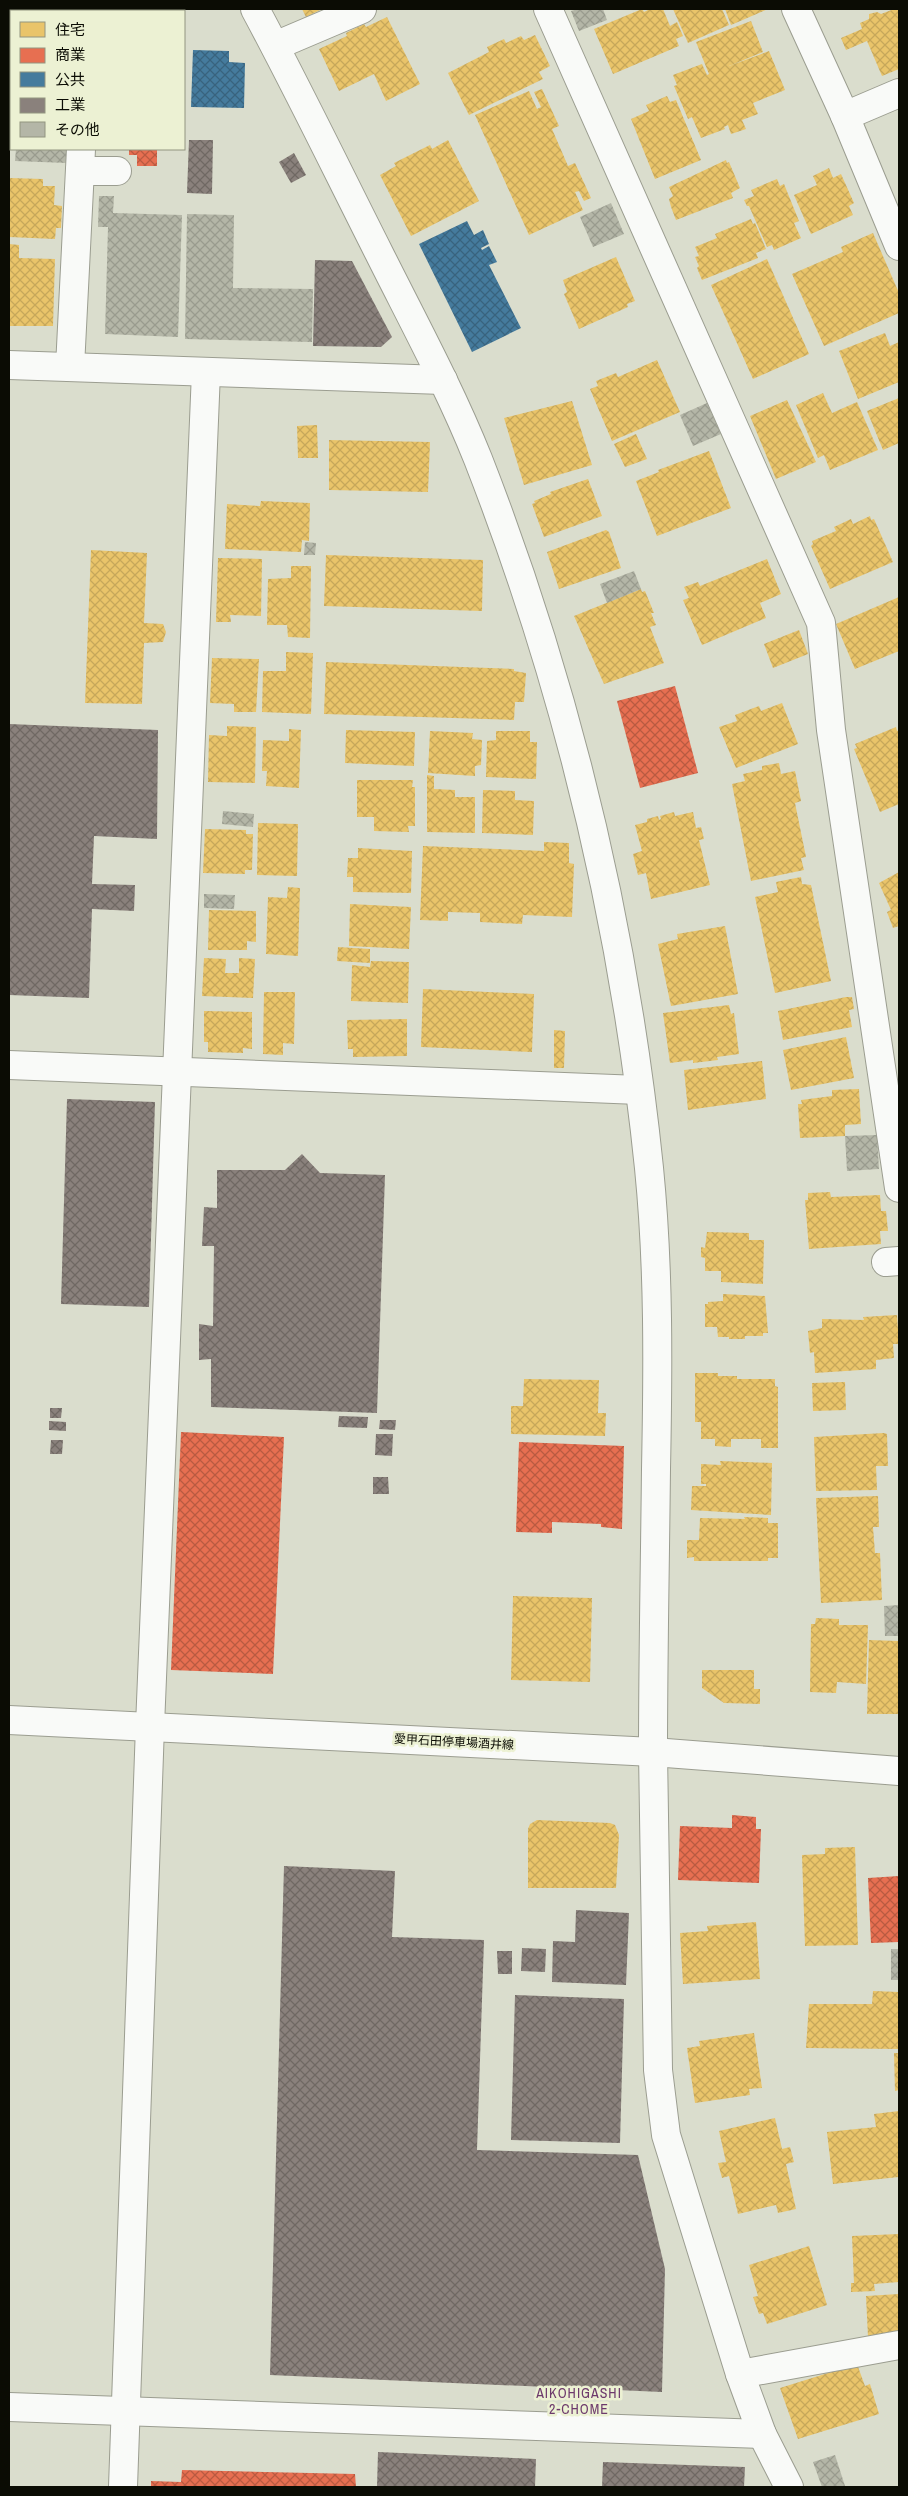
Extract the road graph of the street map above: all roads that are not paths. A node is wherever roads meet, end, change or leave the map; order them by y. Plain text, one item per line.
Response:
1 (255, 9) edge
2 (362, 9) edge
3 (548, 9) edge
4 (796, 9) edge
5 (275, 46) junction
6 (899, 93) edge
7 (845, 116) junction
8 (80, 160) edge
9 (117, 171) dead end
10 (899, 246) edge
11 (9, 365) edge
12 (70, 366) junction
13 (206, 372) junction
14 (442, 380) junction
15 (9, 1065) edge
16 (178, 1072) junction
17 (639, 1090) junction
18 (899, 1188) edge
19 (9, 1720) edge
20 (150, 1726) junction
21 (652, 1752) junction
22 (899, 1771) edge
23 (899, 2345) edge
24 (740, 2374) junction
25 (9, 2407) edge
26 (126, 2412) junction
27 (762, 2434) junction
28 (123, 2487) edge
29 (789, 2487) edge

1 - 5 street
2 - 5 street
3 - 18 street
4 - 7 street
5 - 14 street
6 - 7 street
7 - 10 street
8 - 9 street
8 - 12 street
11 - 12 street
12 - 13 street
13 - 14 street
13 - 16 street
14 - 17 street
15 - 16 street
16 - 17 street
16 - 20 street
17 - 21 street
19 - 20 street, 愛甲石田停車場酒井線
20 - 21 street, 愛甲石田停車場酒井線
20 - 26 street
21 - 22 street, 愛甲石田停車場酒井線
21 - 24 street
23 - 24 street
24 - 27 street
25 - 26 street
26 - 27 street
26 - 28 street
27 - 29 street

